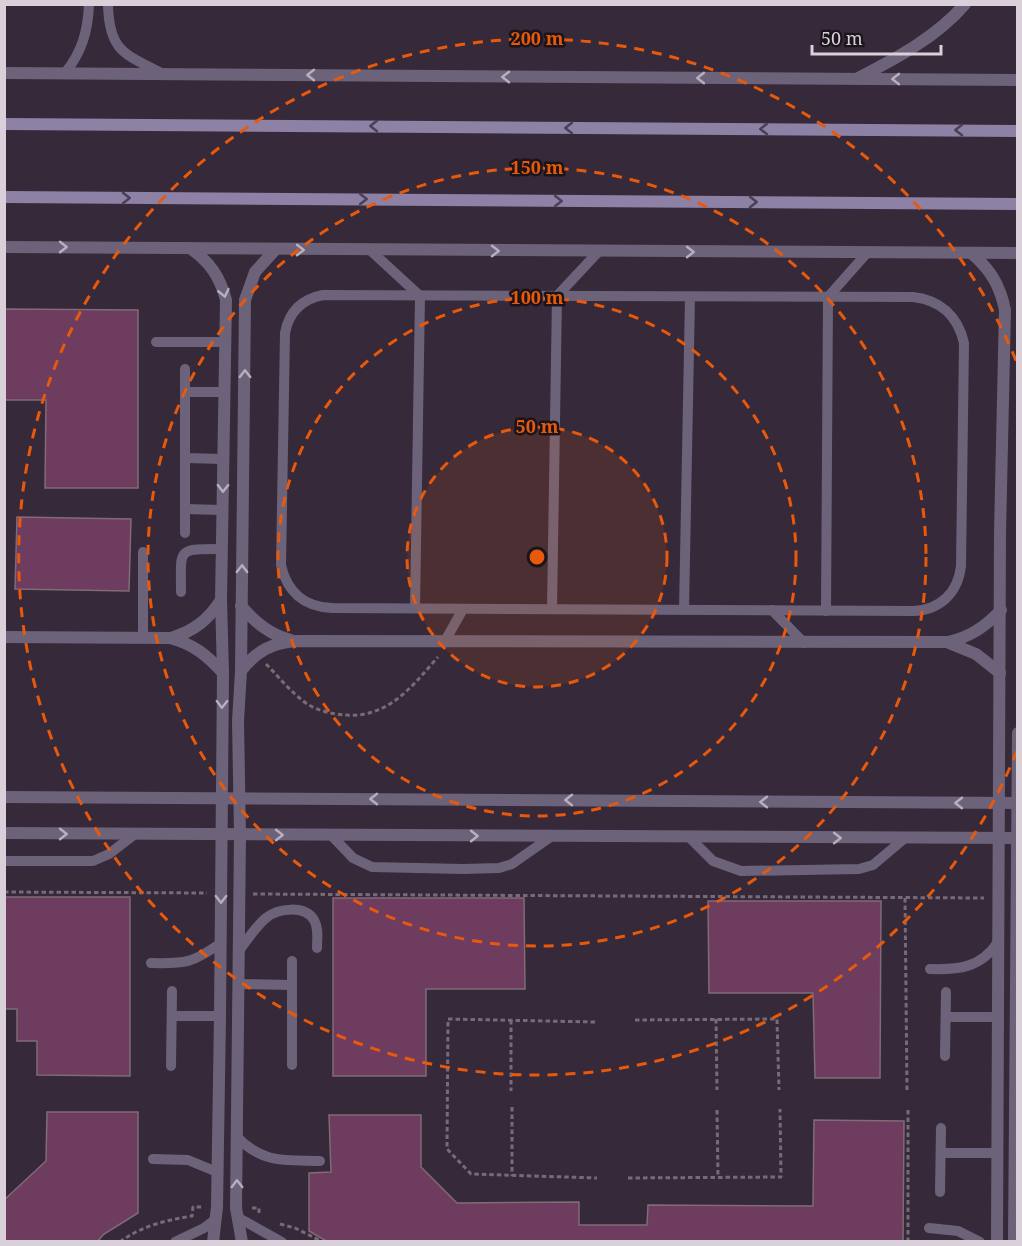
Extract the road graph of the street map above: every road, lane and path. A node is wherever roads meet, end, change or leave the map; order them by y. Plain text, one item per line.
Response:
1 (89, 4) edge
2 (108, 4) edge
3 (965, 4) edge
4 (4, 74) edge
5 (65, 74) junction
6 (164, 74) junction
7 (856, 79) junction
8 (1017, 80) edge
9 (4, 124) edge
10 (1017, 131) edge
11 (4, 197) edge
12 (1017, 204) edge
13 (4, 247) edge
14 (190, 248) junction
15 (275, 249) junction
16 (370, 250) junction
17 (599, 251) junction
18 (867, 253) junction
19 (971, 253) junction
20 (1017, 253) edge
21 (420, 296) junction
22 (557, 296) junction
23 (690, 297) junction
24 (828, 297) junction
25 (156, 342) dead end
26 (225, 342) junction
27 (185, 369) dead end
28 (225, 392) junction
29 (185, 393) junction
30 (185, 458) junction
31 (223, 459) junction
32 (185, 508) junction
33 (222, 510) junction
34 (185, 533) dead end
35 (222, 549) junction
36 (143, 552) dead end
37 (181, 592) dead end
38 (221, 600) junction
39 (241, 606) junction
40 (415, 608) junction
41 (463, 609) junction
42 (552, 609) junction
43 (684, 610) junction
44 (772, 610) junction
45 (1001, 610) junction
46 (826, 611) junction
47 (4, 637) edge
48 (143, 638) junction
49 (170, 638) junction
50 (298, 641) junction
51 (448, 641) junction
52 (948, 642) junction
53 (804, 643) junction
54 (257, 654) junction
55 (241, 671) junction
56 (223, 673) junction
57 (1000, 673) junction
58 (1017, 733) edge
59 (4, 797) edge
60 (221, 798) junction
61 (239, 798) junction
62 (999, 803) junction
63 (1017, 803) edge
64 (4, 833) edge
65 (135, 834) junction
66 (221, 835) junction
67 (240, 835) junction
68 (332, 836) junction
69 (552, 836) junction
70 (689, 837) junction
71 (905, 838) junction
72 (999, 838) junction
73 (1017, 838) edge
74 (4, 861) edge
75 (4, 892) edge
76 (221, 893) junction
77 (239, 894) junction
78 (905, 898) junction
79 (998, 898) junction
80 (1017, 923) edge
81 (998, 942) junction
82 (221, 943) junction
83 (317, 948) dead end
84 (239, 951) junction
85 (292, 961) dead end
86 (151, 963) dead end
87 (930, 969) dead end
88 (238, 984) junction
89 (292, 985) junction
90 (172, 991) dead end
91 (946, 992) dead end
92 (172, 1016) junction
93 (220, 1016) junction
94 (946, 1017) junction
95 (998, 1017) junction
96 (716, 1019) junction
97 (511, 1020) junction
98 (635, 1020) dead end
99 (595, 1022) dead end
100 (945, 1056) dead end
101 (292, 1065) dead end
102 (171, 1066) dead end
103 (512, 1090) dead end
104 (717, 1090) dead end
105 (779, 1090) dead end
106 (907, 1090) dead end
107 (512, 1107) dead end
108 (717, 1110) dead end
109 (780, 1110) dead end
110 (908, 1110) dead end
111 (941, 1128) dead end
112 (237, 1137) junction
113 (941, 1153) junction
114 (997, 1153) junction
115 (153, 1159) dead end
116 (320, 1161) dead end
117 (217, 1172) junction
118 (512, 1176) junction
119 (718, 1177) junction
120 (597, 1178) dead end
121 (628, 1178) dead end
122 (940, 1192) dead end
123 (217, 1213) junction
124 (237, 1217) junction
125 (929, 1228) dead end
126 (1015, 1233) edge
127 (120, 1242) edge
128 (175, 1242) edge
129 (213, 1242) edge
130 (242, 1242) edge
131 (282, 1242) edge
132 (908, 1242) edge
133 (980, 1242) edge
134 (997, 1242) edge

1 - 5 lane
2 - 6 lane
3 - 7 street
4 - 5 street
5 - 6 street
7 -> 6 street
8 -> 7 street
10 -> 9 main road
11 -> 12 main road
13 -> 14 street
14 - 15 street
14 -> 26 street
15 -> 16 street
39 -> 15 street
16 -> 17 street
16 - 21 lane
17 -> 18 street
17 - 22 lane
18 - 19 street
18 - 24 lane
19 - 20 street
19 - 45 street
21 - 22 lane
21 - 40 lane
21 - 40 lane
22 - 23 lane
22 - 42 lane
23 - 24 lane
23 - 43 lane
24 - 46 lane
24 - 46 lane
25 - 26 lane
26 - 28 street
27 - 29 lane
28 - 29 lane
28 - 31 street
29 - 30 lane
30 - 31 lane
30 - 32 lane
31 -> 33 street
32 - 33 lane
32 - 34 lane
33 - 35 street
35 - 37 lane
35 - 38 street
36 - 48 lane
38 - 49 street
38 - 56 street
39 - 50 street
39 - 55 street
40 - 41 lane
41 - 42 lane
41 - 51 lane
42 - 43 lane
43 - 44 lane
44 - 46 lane
44 - 53 lane
45 - 52 street
45 - 57 street
47 - 48 street
48 - 49 street
49 - 56 street
50 - 51 street
50 - 54 street
51 - 53 street
51 - 54 path
52 - 53 street
52 - 57 street
54 - 55 street
55 - 61 street
56 -> 60 street
57 - 62 street
58 - 63 street
59 - 60 street
60 - 61 street
60 - 66 street
62 -> 61 street
61 - 67 street
62 - 63 street
62 - 72 street
63 - 73 street
64 -> 65 street
65 - 66 street
65 - 74 lane
66 - 67 street
66 - 76 street
67 -> 68 street
67 - 77 street
68 -> 69 street
68 - 69 lane
69 - 70 street
70 -> 71 street
70 - 71 lane
71 - 72 street
72 - 73 street
72 - 79 street
73 - 80 street
75 - 76 path
76 -> 82 street
77 - 78 path
77 - 84 street
78 - 79 path
78 - 106 path
79 - 81 street
80 - 126 street
81 - 87 lane
81 - 95 street
82 - 86 lane
82 - 93 street
83 - 84 lane
84 - 88 street
85 - 89 lane
88 - 89 lane
88 - 112 street
89 - 101 lane
90 - 92 lane
91 - 94 lane
92 - 93 lane
92 - 102 lane
93 - 117 street
94 - 95 lane
94 - 100 lane
95 - 114 street
96 - 98 path
96 - 104 path
96 - 105 path
97 - 99 path
97 - 103 path
97 - 118 path
107 - 118 path
108 - 119 path
109 - 119 path
110 - 132 path
111 - 113 lane
112 - 116 lane
124 -> 112 street
113 - 114 lane
113 - 122 lane
114 - 134 street
115 - 117 lane
117 - 123 street
118 - 120 path
119 - 121 path
123 - 127 path
123 - 128 lane
123 - 129 street
124 - 130 street
124 - 131 lane
125 - 133 lane

